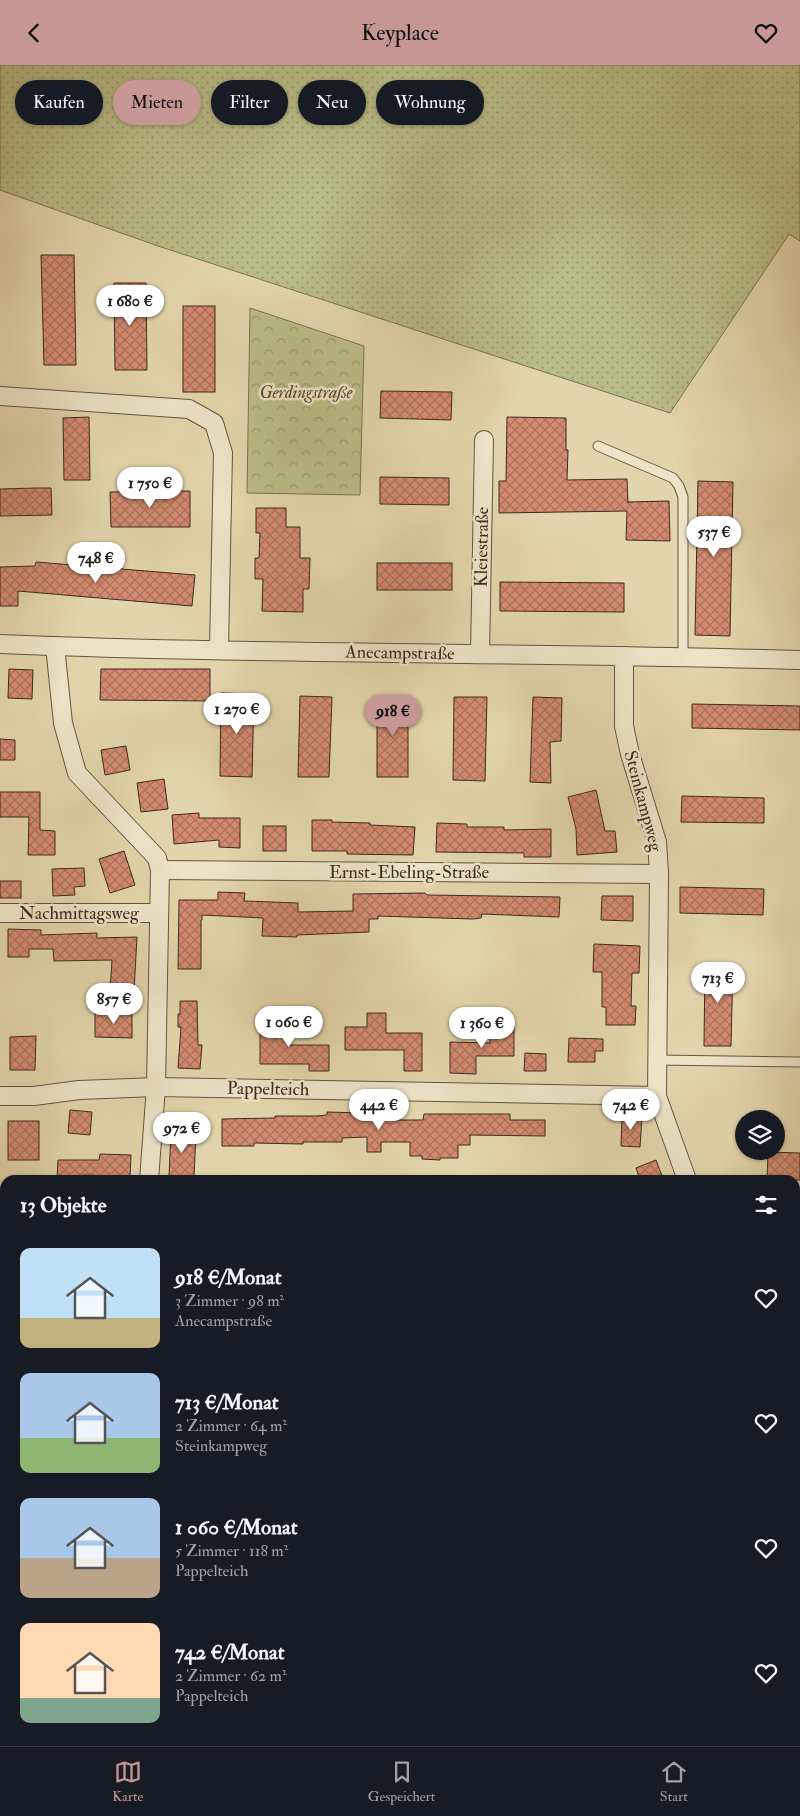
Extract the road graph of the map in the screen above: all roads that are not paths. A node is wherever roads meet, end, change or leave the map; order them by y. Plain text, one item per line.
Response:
1 (0, 396) edge
2 (484, 439) dead end
3 (598, 446) dead end
4 (0, 644) edge
5 (55, 646) junction
6 (219, 649) junction
7 (480, 654) junction
8 (624, 656) junction
9 (683, 656) junction
10 (800, 659) edge
11 (160, 870) junction
12 (659, 874) junction
13 (0, 913) edge
14 (158, 913) junction
15 (657, 1060) junction
16 (800, 1062) edge
17 (156, 1087) junction
18 (0, 1096) edge
19 (656, 1096) junction
20 (149, 1175) edge
21 (685, 1175) edge

1 - 6 street
2 - 7 street, Kleiestraße
3 - 9 lane
4 - 5 street, Anecampstraße
5 - 6 street, Anecampstraße
5 - 11 street
6 - 7 street, Anecampstraße
7 - 8 street, Anecampstraße
8 - 9 street, Anecampstraße
8 - 12 street, Steinkampweg
9 - 10 street, Anecampstraße
11 - 12 street, Ernst-Ebeling-Straße
11 - 14 street
12 - 15 street, Steinkampweg
13 - 14 street, Nachmittagsweg
14 - 17 street
15 - 16 lane
15 - 19 street, Steinkampweg
17 - 18 street, Pappelteich
17 - 19 street, Pappelteich
17 - 20 street
19 - 21 street, Steinkampweg

